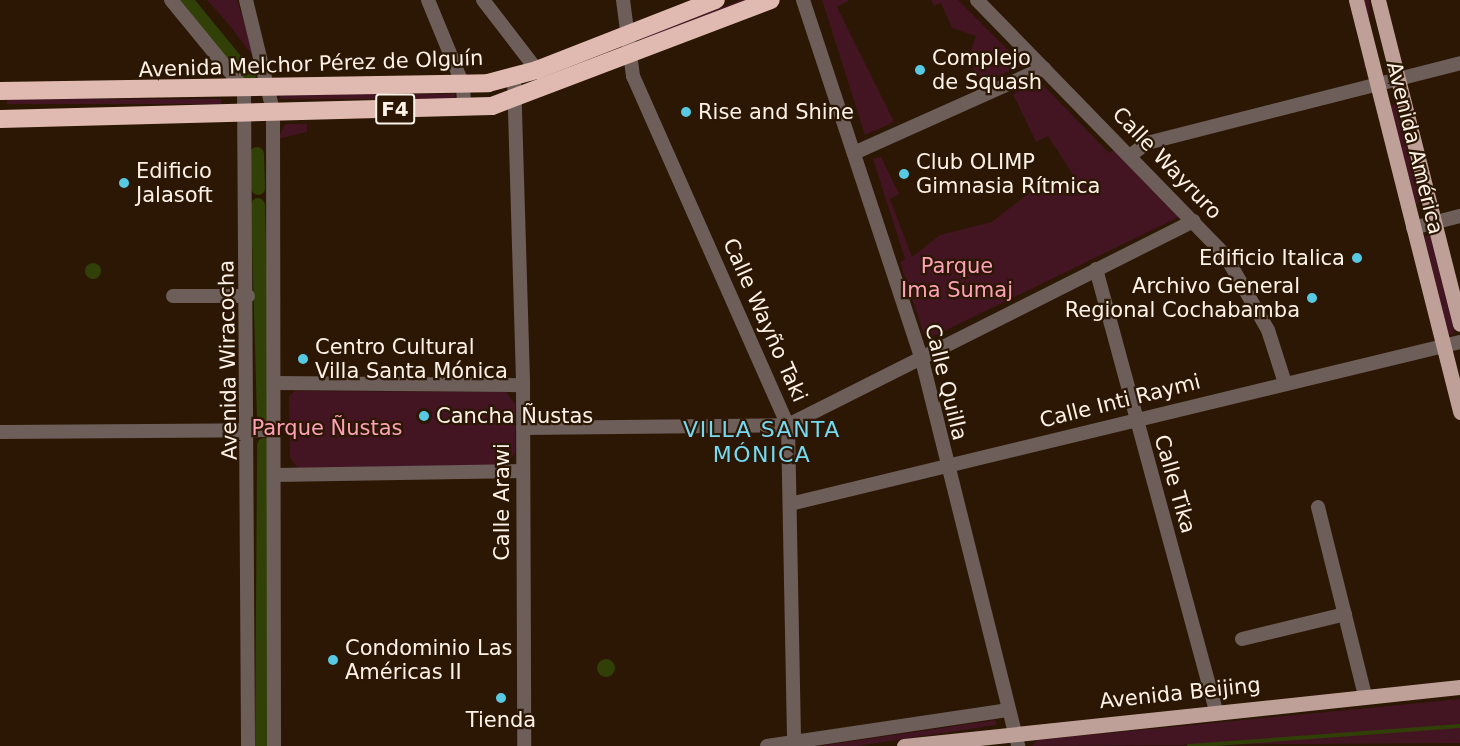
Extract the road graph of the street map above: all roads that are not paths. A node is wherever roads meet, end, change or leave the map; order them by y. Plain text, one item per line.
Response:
1 (171, 0) edge
2 (246, 0) edge
3 (428, 0) edge
4 (483, 0) edge
5 (623, 0) edge
6 (716, 0) edge
7 (771, 0) edge
8 (803, 0) edge
9 (976, 0) edge
10 (1356, 0) edge
11 (1378, 0) edge
12 (631, 34) junction
13 (630, 55) junction
14 (1460, 63) edge
15 (1044, 68) junction
16 (537, 70) junction
17 (513, 77) junction
18 (1398, 79) junction
19 (1378, 84) junction
20 (463, 85) junction
21 (270, 88) junction
22 (244, 89) junction
23 (0, 92) edge
24 (514, 99) junction
25 (464, 107) junction
26 (273, 111) junction
27 (246, 112) junction
28 (0, 119) edge
29 (246, 143) junction
30 (273, 143) junction
31 (854, 153) junction
32 (1131, 155) junction
33 (247, 196) junction
34 (273, 196) junction
35 (1460, 216) edge
36 (1194, 220) junction
37 (1434, 223) junction
38 (1413, 228) junction
39 (1096, 269) junction
40 (173, 296) dead end
41 (249, 296) junction
42 (1460, 324) edge
43 (1460, 342) edge
44 (1443, 346) junction
45 (922, 360) junction
46 (275, 383) junction
47 (1285, 383) junction
48 (523, 385) junction
49 (1460, 412) edge
50 (1134, 419) junction
51 (788, 425) junction
52 (523, 428) junction
53 (250, 430) junction
54 (275, 430) junction
55 (0, 432) edge
56 (945, 465) junction
57 (523, 471) junction
58 (275, 475) junction
59 (790, 504) junction
60 (1318, 507) dead end
61 (1345, 614) junction
62 (1242, 639) dead end
63 (1460, 687) edge
64 (1365, 696) junction
65 (1008, 710) junction
66 (1216, 710) junction
67 (1016, 739) edge
68 (795, 745) edge
69 (248, 746) edge
70 (274, 746) edge
71 (524, 746) edge
72 (767, 746) edge
73 (904, 746) edge

1 - 22 street
2 - 21 street
3 - 20 street
4 - 16 street
5 - 12 street, Calle Wayño Taki
6 - 12 highway, Avenida Melchor Pérez de Olguín / F4
7 - 13 highway, F4
8 - 31 street, Calle Quilla
9 - 15 street, Calle Wayruro
10 - 19 main road, Avenida América
11 - 18 main road, Avenida América
12 - 13 street, Calle Wayño Taki
12 - 16 highway, Avenida Melchor Pérez de Olguín / F4
13 - 24 highway, F4
13 - 51 street, Calle Wayño Taki
14 - 18 street
15 - 31 street
15 - 32 street, Calle Wayruro
16 - 17 highway, Avenida Melchor Pérez de Olguín / F4
17 - 20 highway, Avenida Melchor Pérez de Olguín / F4
17 - 24 street, Calle Arawi
18 - 19 street
18 - 37 main road, Avenida América
19 - 32 street
19 - 38 main road, Avenida América
20 - 21 highway, Avenida Melchor Pérez de Olguín / F4
20 - 25 street
21 - 22 highway, Avenida Melchor Pérez de Olguín / F4
21 - 26 street
22 - 23 highway, Avenida Melchor Pérez de Olguín / F4
22 - 27 street, Avenida Wiracocha
24 - 25 highway, F4
24 - 48 street, Calle Arawi
25 - 26 highway, F4
26 - 27 highway, F4
26 - 30 street
27 - 28 highway, F4
27 - 29 street, Avenida Wiracocha
29 - 30 street
29 - 33 street, Avenida Wiracocha
30 - 34 street
31 - 45 street, Calle Quilla
32 - 36 street, Calle Wayruro
33 - 34 street
33 - 41 street, Avenida Wiracocha
34 - 46 street
35 - 37 street
36 - 39 street
36 - 47 street, Calle Wayruro
37 - 38 street
37 - 42 main road, Avenida América
38 - 44 main road, Avenida América
39 - 45 street
39 - 50 street, Calle Tika
40 - 41 street
41 - 53 street, Avenida Wiracocha
43 - 44 street, Calle Inti Raymi
44 - 47 street, Calle Inti Raymi
44 - 49 main road, Avenida América
45 - 51 street
45 - 56 street, Calle Quilla
46 - 48 street
46 - 54 street
47 - 50 street, Calle Inti Raymi
48 - 52 street, Calle Arawi
50 - 56 street, Calle Inti Raymi
50 - 66 street, Calle Tika
51 - 52 street
51 - 59 street, Calle Wayño Taki
52 - 57 street, Calle Arawi
53 - 54 street
53 - 55 street
53 - 69 street, Avenida Wiracocha
54 - 58 street
56 - 59 street, Calle Inti Raymi
56 - 65 street, Calle Quilla
57 - 58 street
57 - 71 street, Calle Arawi
58 - 70 street
59 - 68 street, Calle Wayño Taki
60 - 61 street
61 - 62 street
61 - 64 street
63 - 64 main road, Avenida Beijing
64 - 66 main road, Avenida Beijing
65 - 67 street, Calle Quilla
65 - 68 street
66 - 67 main road, Avenida Beijing
67 - 73 main road, Avenida Beijing
68 - 72 street

